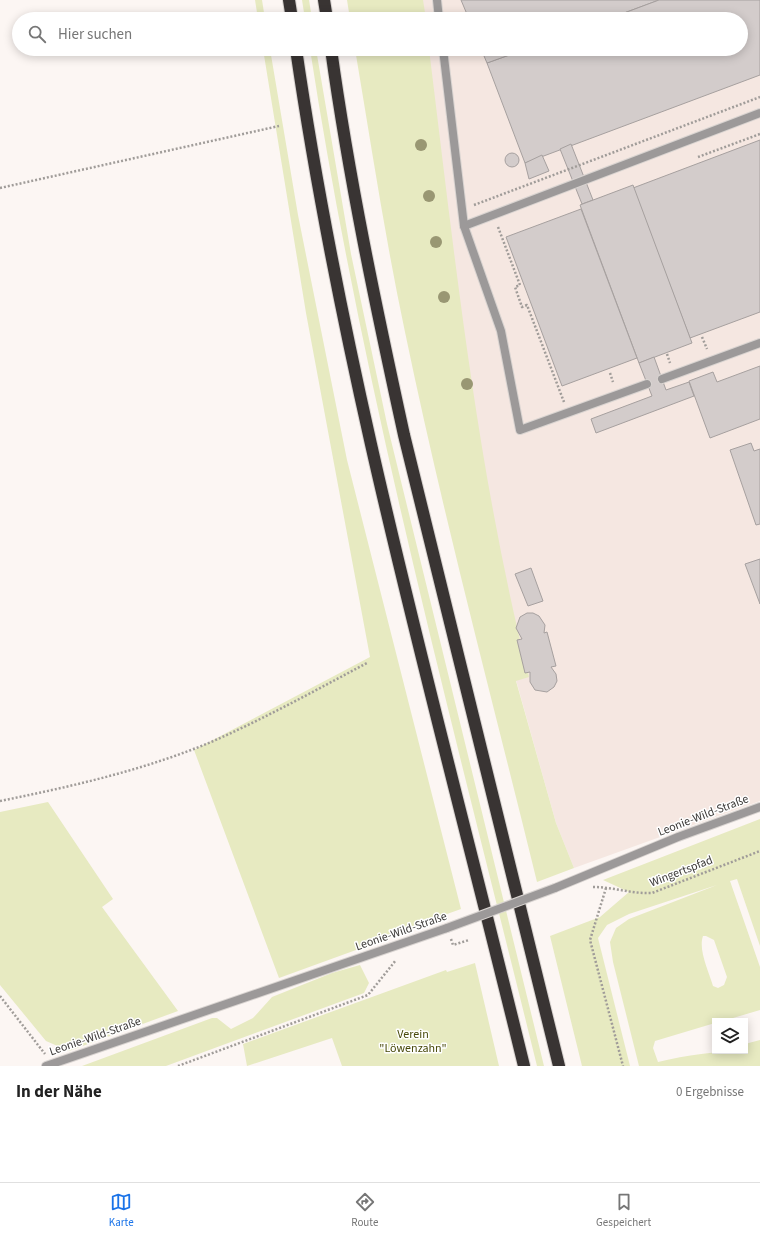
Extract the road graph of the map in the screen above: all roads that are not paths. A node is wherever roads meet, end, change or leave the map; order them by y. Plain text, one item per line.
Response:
1 (289, 0) edge
2 (324, 0) edge
3 (437, 0) edge
4 (291, 12) edge
5 (326, 12) edge
6 (438, 12) edge
7 (297, 56) edge
8 (332, 56) edge
9 (444, 56) edge
10 (760, 114) edge
11 (464, 226) junction
12 (760, 344) edge
13 (662, 379) dead end
14 (648, 384) dead end
15 (760, 807) edge
16 (49, 1065) edge
17 (524, 1066) edge
18 (559, 1066) edge

1 - 4 highway
2 - 5 highway
3 - 6 street
7 - 17 highway
8 - 18 highway
9 - 11 street
10 - 11 street
11 - 14 street
12 - 13 street
15 - 16 street, Leonie-Wild-Straße, bridge

